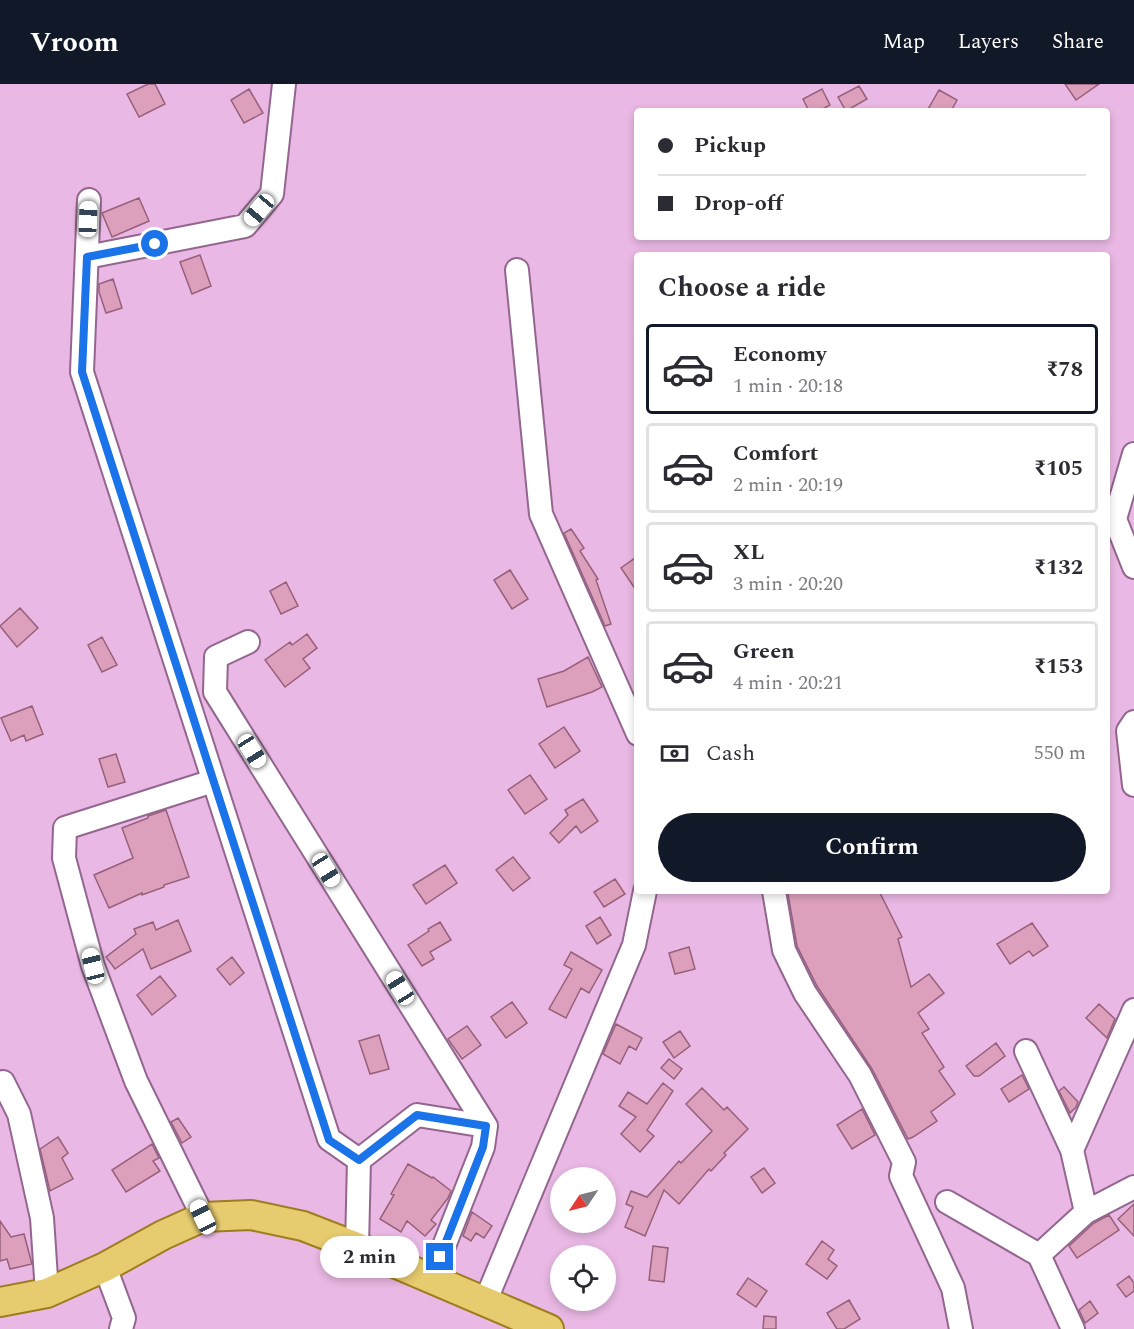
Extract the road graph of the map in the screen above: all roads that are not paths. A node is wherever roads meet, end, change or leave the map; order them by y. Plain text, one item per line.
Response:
1 (284, 84) edge
2 (89, 200) dead end
3 (87, 257) junction
4 (517, 270) dead end
5 (1134, 454) edge
6 (1134, 567) edge
7 (248, 642) dead end
8 (1134, 722) edge
9 (634, 725) edge
10 (213, 781) junction
11 (1134, 785) edge
12 (644, 894) edge
13 (775, 894) edge
14 (1134, 1010) edge
15 (1026, 1051) dead end
16 (3, 1082) dead end
17 (486, 1126) junction
18 (1072, 1150) junction
19 (359, 1160) junction
20 (1134, 1187) edge
21 (947, 1202) dead end
22 (1086, 1212) junction
23 (203, 1217) junction
24 (357, 1247) junction
25 (1039, 1256) junction
26 (105, 1267) junction
27 (431, 1279) junction
28 (47, 1293) junction
29 (0, 1302) edge
30 (485, 1302) junction
31 (121, 1329) edge
32 (549, 1329) edge
33 (961, 1329) edge
34 (1073, 1329) edge

1 - 3 street
2 - 3 street
3 - 10 street
4 - 9 street
5 - 6 street
7 - 17 street
8 - 11 street
10 - 19 street
10 - 23 street
12 - 30 street
13 - 33 street
14 - 18 street
15 - 18 street
16 - 28 street
17 - 19 street
17 - 27 street
18 - 22 street
19 - 24 street
20 - 22 street
21 - 25 street
22 - 25 street
23 - 24 main road
23 - 26 main road
24 - 27 main road
25 - 34 street
26 - 28 main road
26 - 31 street
27 - 30 main road
28 - 29 main road
30 - 32 main road

